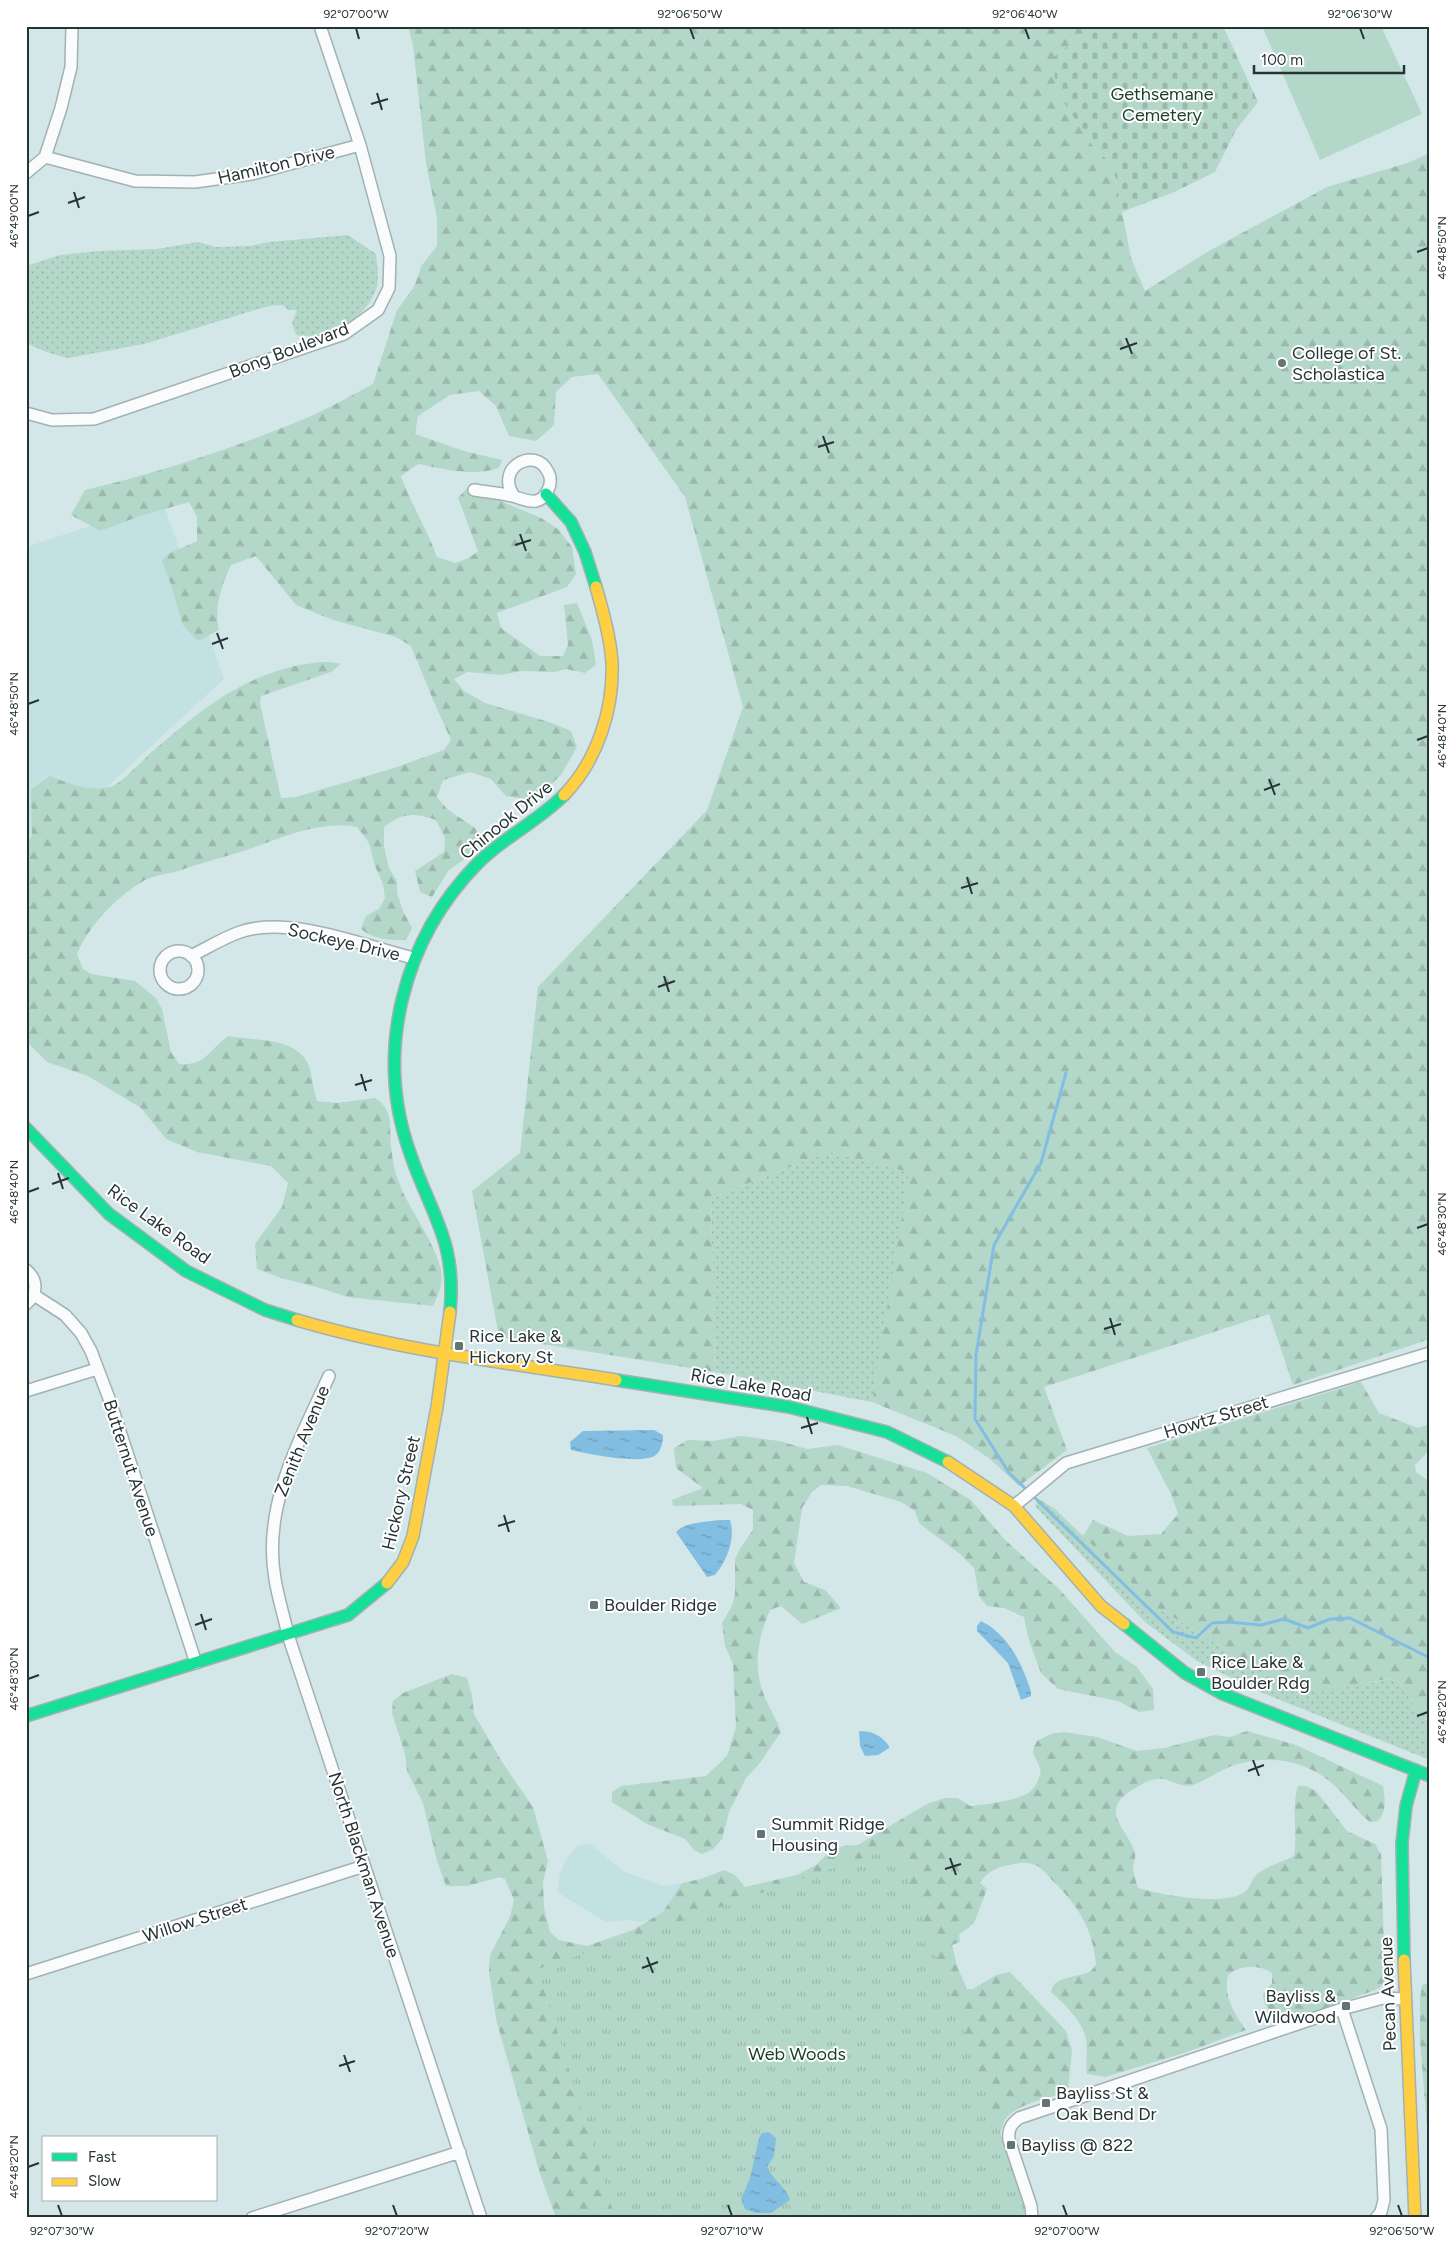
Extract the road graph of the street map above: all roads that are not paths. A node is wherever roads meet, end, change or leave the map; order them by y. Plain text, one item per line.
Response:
1 (320, 26) edge
2 (74, 27) edge
3 (360, 145) junction
4 (45, 157) junction
5 (26, 173) edge
6 (26, 413) edge
7 (474, 490) dead end
8 (546, 494) junction
9 (514, 496) junction
10 (191, 956) dead end
11 (413, 958) junction
12 (26, 1128) edge
13 (26, 1270) edge
14 (30, 1299) edge
15 (446, 1353) junction
16 (1430, 1353) edge
17 (97, 1369) junction
18 (329, 1376) dead end
19 (26, 1391) edge
20 (1014, 1506) junction
21 (276, 1507) joint
22 (288, 1635) junction
23 (196, 1664) junction
24 (26, 1716) edge
25 (1416, 1770) junction
26 (1430, 1776) edge
27 (364, 1866) junction
28 (26, 1974) edge
29 (1404, 1999) junction
30 (1342, 2009) junction
31 (460, 2152) junction
32 (252, 2218) edge
33 (481, 2218) edge
34 (1032, 2218) edge
35 (1376, 2218) edge
36 (1415, 2218) edge

1 - 3 street, Bong Boulevard
2 - 4 street
3 - 4 street, Hamilton Drive
3 - 6 street, Bong Boulevard
4 - 5 street
7 - 9 street
8 - 9 street
8 - 9 street
8 - 11 street, Chinook Drive
10 - 11 street, Sockeye Drive
11 - 15 street, Chinook Drive
12 - 15 street, Rice Lake Road
13 - 14 street, Butternut Avenue
14 - 17 street, Butternut Avenue
15 - 20 street, Rice Lake Road
15 - 22 street, Hickory Street
16 - 20 street, Howtz Street
17 - 19 street
17 - 23 street, Butternut Avenue
18 - 21 street, Zenith Avenue
20 - 25 street, Rice Lake Road
21 - 22 street, North Blackman Avenue
22 - 23 street, Hickory Street
22 - 27 street, North Blackman Avenue
23 - 24 street
25 - 26 street, Rice Lake Road
25 - 29 street, Pecan Avenue
27 - 28 street, Willow Street
27 - 31 street, North Blackman Avenue
29 - 30 street
29 - 36 street, Pecan Avenue
30 - 34 street
30 - 35 street
31 - 32 street
31 - 33 street, North Blackman Avenue

